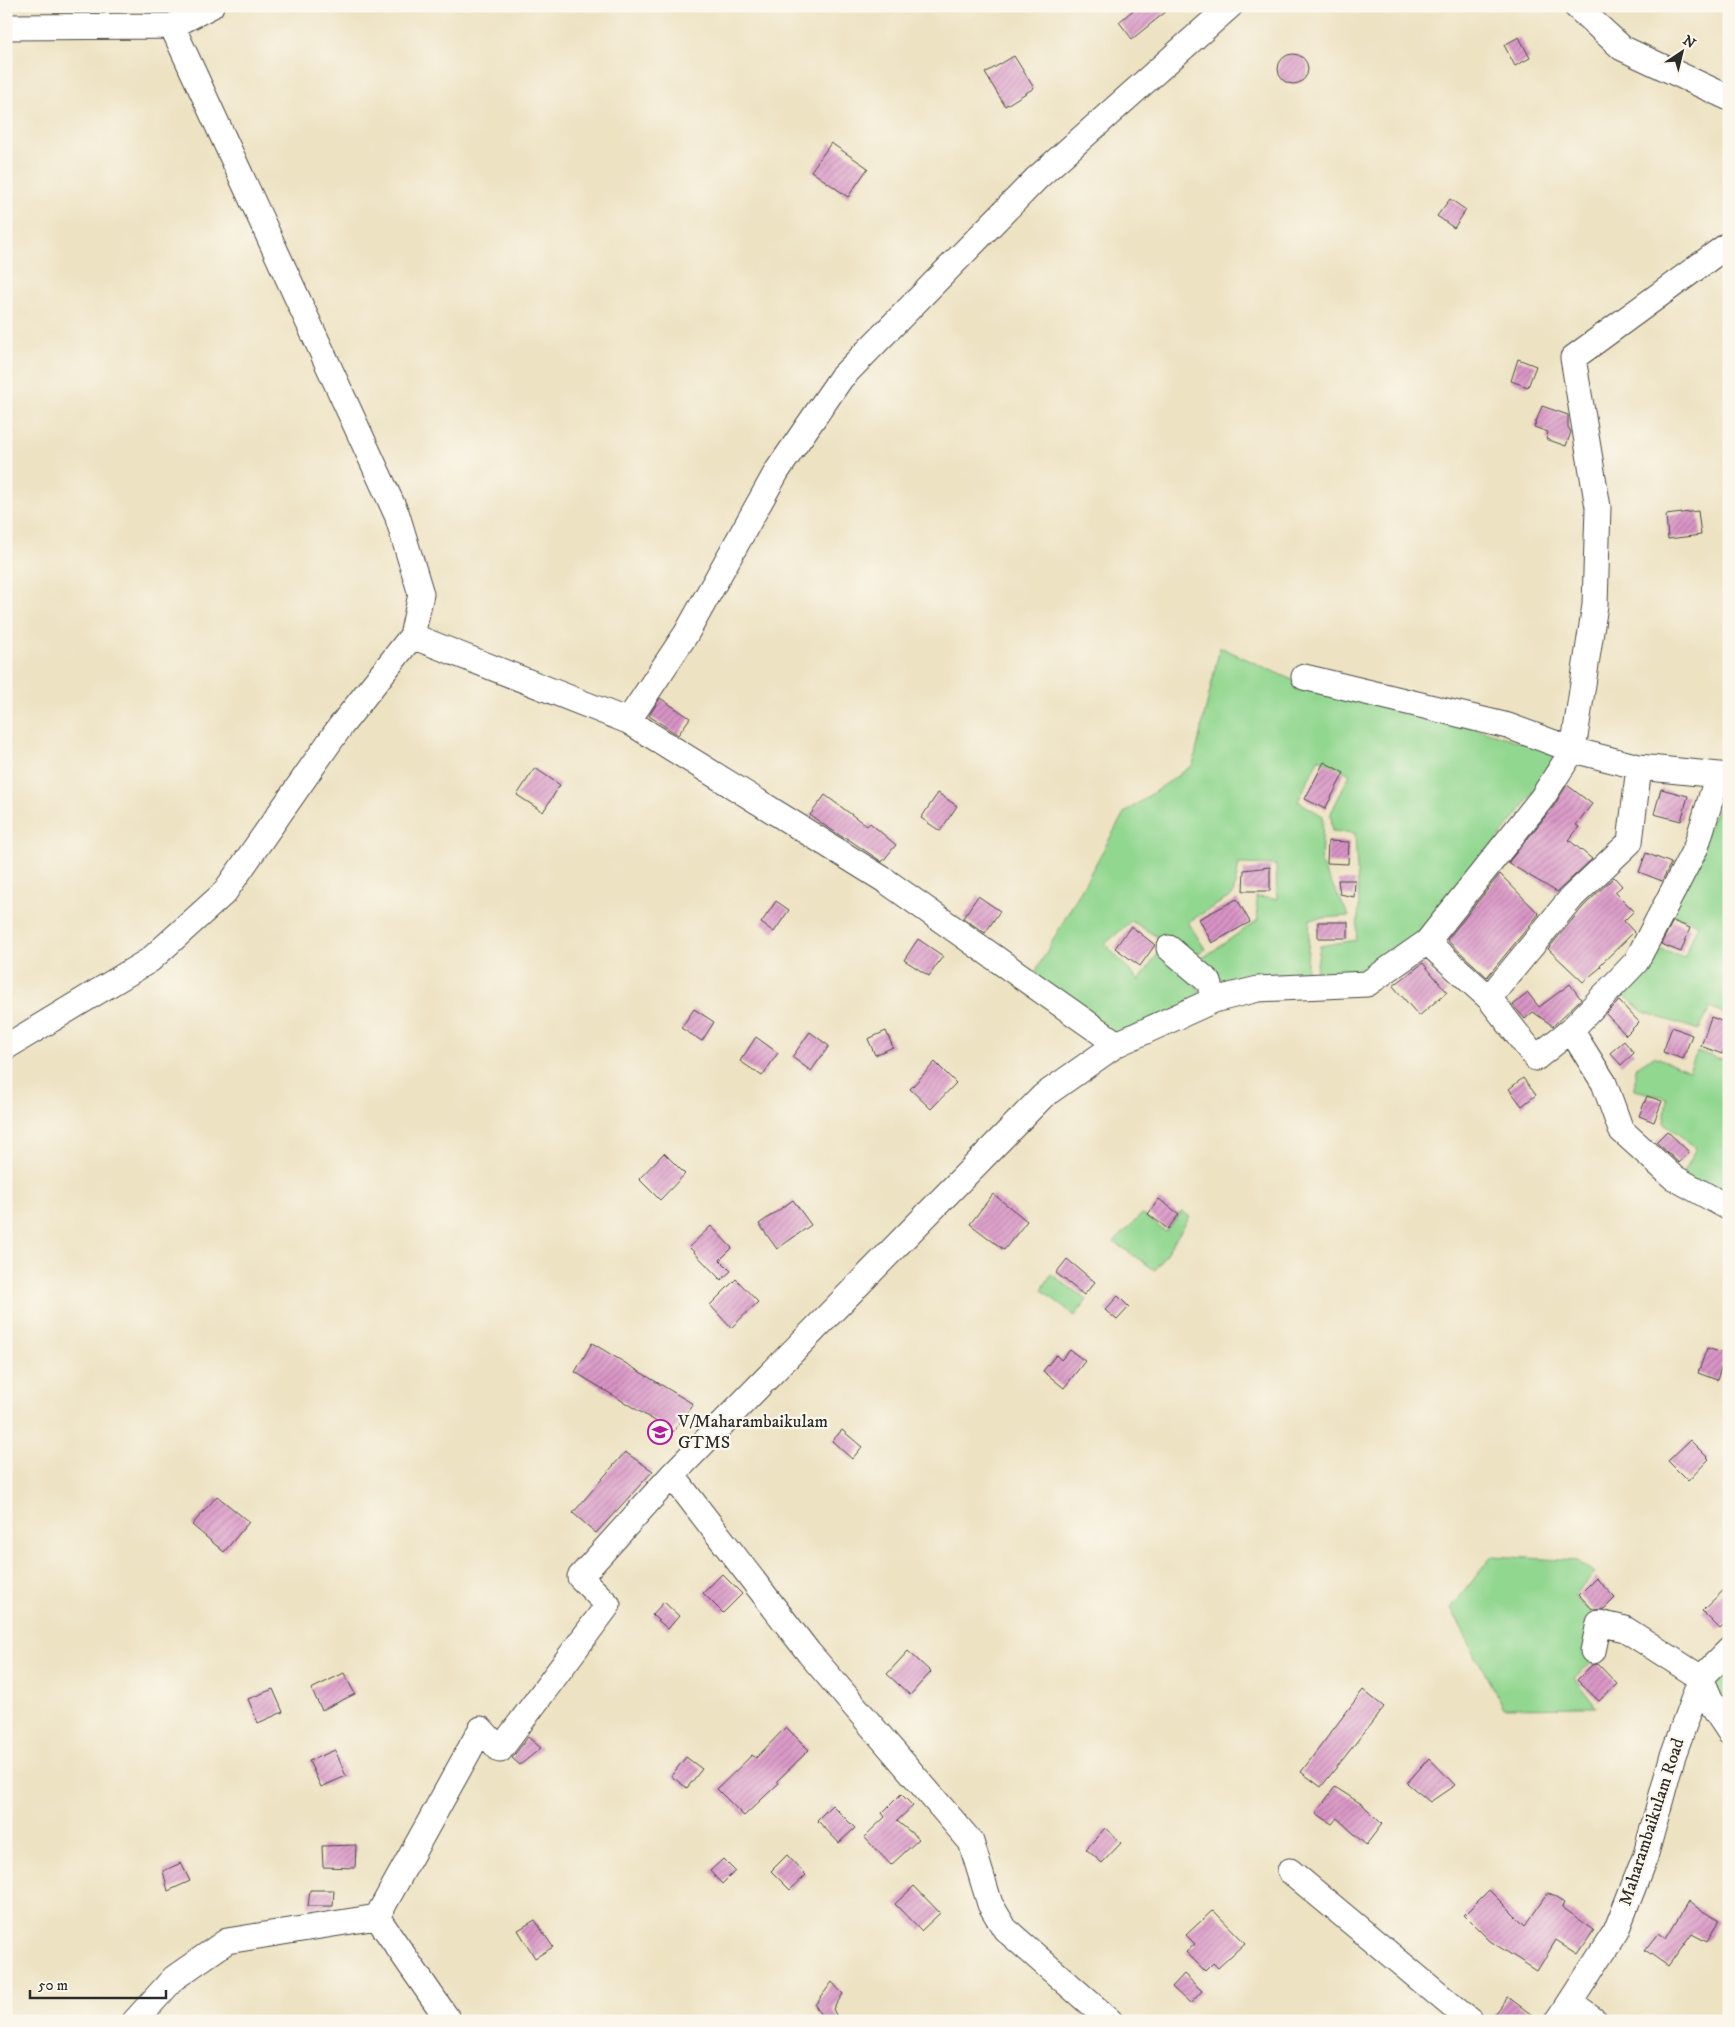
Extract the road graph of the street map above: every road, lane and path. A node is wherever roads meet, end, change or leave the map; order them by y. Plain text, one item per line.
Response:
1 (211, 6) edge
2 (1230, 6) edge
3 (1576, 6) edge
4 (172, 26) junction
5 (6, 27) edge
6 (1729, 98) edge
7 (1729, 244) edge
8 (412, 636) junction
9 (1304, 677) dead end
10 (628, 721) junction
11 (1573, 750) junction
12 (1639, 767) junction
13 (1724, 776) edge
14 (1428, 942) junction
15 (1169, 948) dead end
16 (1489, 998) junction
17 (1214, 1000) junction
18 (1571, 1030) junction
19 (1117, 1044) junction
20 (6, 1048) edge
21 (1729, 1208) edge
22 (672, 1475) junction
23 (1729, 1650) edge
24 (1593, 1651) dead end
25 (1701, 1678) junction
26 (1729, 1731) edge
27 (1290, 1871) dead end
28 (377, 1917) junction
29 (1564, 2012) edge
30 (135, 2021) edge
31 (449, 2021) edge
32 (1110, 2021) edge
33 (1470, 2021) edge
34 (1595, 2021) edge

1 - 4 street
2 - 10 street
3 - 6 street
4 - 5 street
4 - 8 street
7 - 11 street
8 - 10 street
8 - 20 street
9 - 11 street
10 - 19 street
11 - 12 street
11 - 14 street
12 - 13 street
12 - 16 street
13 - 18 street
14 - 16 street
14 - 17 street
15 - 17 street
16 - 18 street
17 - 19 street
18 - 21 street
19 - 22 street
22 - 28 street
22 - 32 street
23 - 25 street, Maharambaikulam Road
24 - 25 street
25 - 26 street
25 - 29 street, Maharambaikulam Road
27 - 33 street
28 - 30 street
28 - 31 street
29 - 34 street

